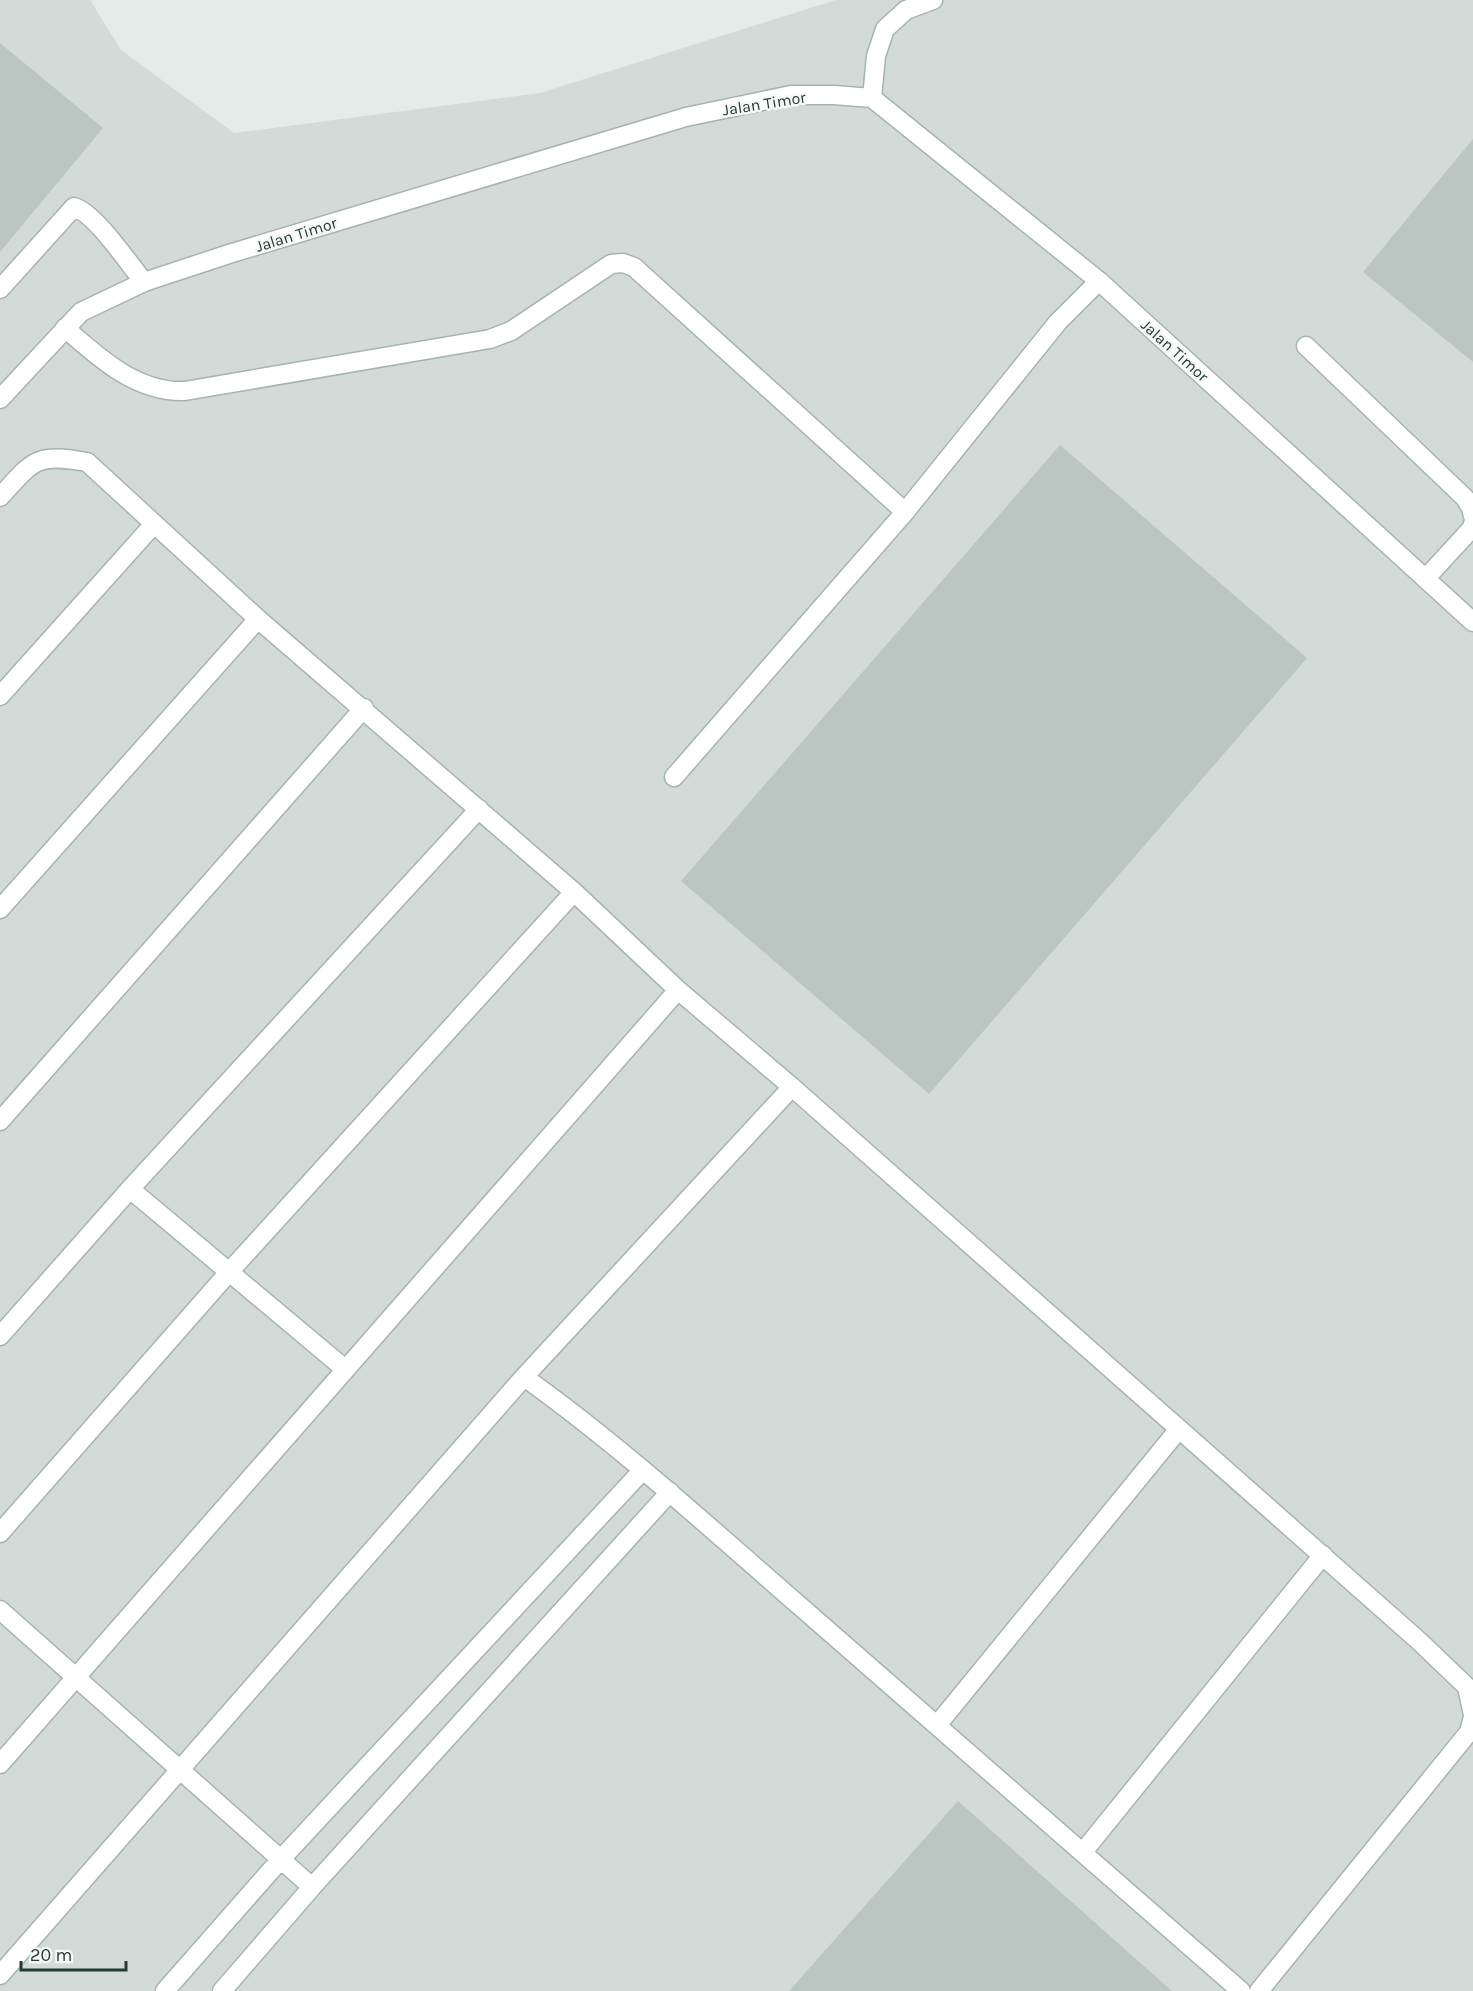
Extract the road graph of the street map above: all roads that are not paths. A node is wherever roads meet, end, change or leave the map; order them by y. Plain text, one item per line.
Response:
1 (933, 0) edge
2 (872, 98) junction
3 (1099, 281) junction
4 (144, 282) junction
5 (0, 290) edge
6 (65, 328) junction
7 (1306, 346) dead end
8 (0, 399) edge
9 (0, 497) edge
10 (905, 512) junction
11 (1473, 516) edge
12 (154, 524) junction
13 (1473, 524) edge
14 (1426, 578) junction
15 (258, 619) junction
16 (1473, 622) edge
17 (0, 696) edge
18 (364, 708) junction
19 (675, 777) dead end
20 (479, 809) junction
21 (574, 892) junction
22 (0, 909) edge
23 (678, 990) junction
24 (792, 1088) junction
25 (0, 1121) edge
26 (130, 1189) junction
27 (230, 1271) junction
28 (0, 1336) edge
29 (345, 1369) junction
30 (524, 1377) junction
31 (1179, 1429) junction
32 (642, 1471) junction
33 (670, 1492) junction
34 (0, 1533) edge
35 (1323, 1556) junction
36 (0, 1610) edge
37 (76, 1677) junction
38 (1473, 1716) edge
39 (938, 1724) junction
40 (0, 1764) edge
41 (181, 1771) junction
42 (1083, 1852) junction
43 (281, 1858) junction
44 (312, 1887) junction
45 (0, 1976) edge
46 (165, 1991) edge
47 (222, 1991) edge
48 (1241, 1991) edge
49 (1259, 1991) edge

1 - 2 street
2 - 3 street, Jalan Timor
2 - 4 street, Jalan Timor
3 - 10 street
3 - 14 street, Jalan Timor
4 - 5 street
4 - 6 street, Jalan Timor
6 - 8 street, Jalan Timor
6 - 10 street
7 - 11 street
9 - 12 street
10 - 19 street
12 - 15 street
12 - 17 street
13 - 14 street
14 - 16 street, Jalan Timor
15 - 18 street
15 - 22 street
18 - 20 street
18 - 25 street
20 - 21 street
20 - 26 street
21 - 23 street
21 - 27 street
23 - 24 street
23 - 29 street
24 - 30 street
24 - 31 street
26 - 27 street
26 - 28 street
27 - 29 street
27 - 34 street
29 - 37 street
30 - 32 street
30 - 41 street
31 - 35 street
31 - 39 street
32 - 33 street
32 - 43 street
33 - 39 street
33 - 44 street
35 - 38 street
35 - 42 street
36 - 37 street
37 - 40 street
37 - 41 street
38 - 49 street
39 - 42 street
41 - 43 street
41 - 45 street
42 - 48 street
43 - 44 street
43 - 46 street
44 - 47 street

